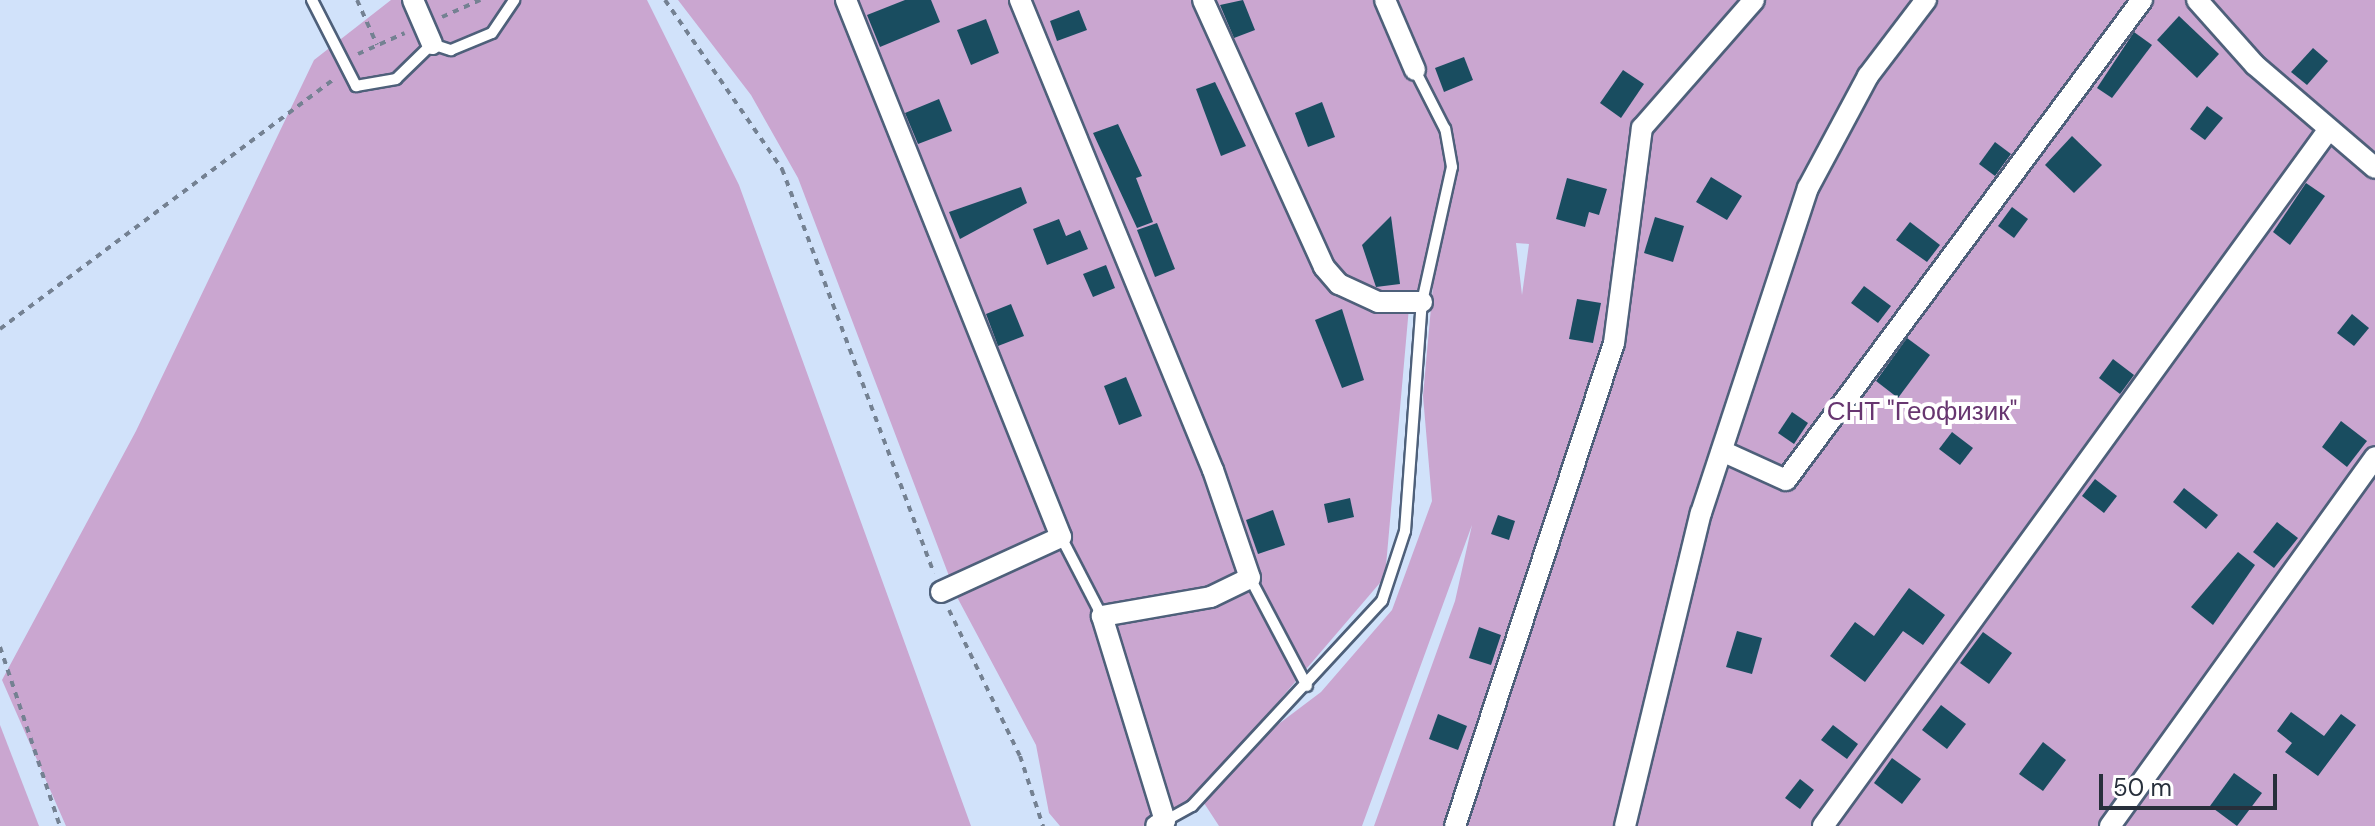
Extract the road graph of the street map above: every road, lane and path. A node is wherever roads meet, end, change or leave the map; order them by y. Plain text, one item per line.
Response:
1 (312, 0) edge
2 (357, 0) edge
3 (413, 0) edge
4 (514, 0) edge
5 (665, 0) edge
6 (846, 0) edge
7 (1020, 0) edge
8 (1203, 0) edge
9 (1385, 0) edge
10 (1754, 0) edge
11 (1926, 0) edge
12 (2142, 0) edge
13 (2197, 0) edge
14 (432, 44) junction
15 (377, 45) dead end
16 (1415, 70) joint
17 (343, 72) junction
18 (2329, 129) junction
19 (2373, 161) edge
20 (1422, 302) junction
21 (0, 329) edge
22 (1722, 451) junction
23 (2375, 457) edge
24 (1061, 537) junction
25 (1250, 578) junction
26 (941, 592) junction
27 (1102, 616) junction
28 (0, 647) edge
29 (1307, 686) junction
30 (1161, 824) edge
31 (60, 826) edge
32 (1043, 826) edge
33 (1455, 826) edge
34 (1625, 826) edge
35 (1823, 826) edge
36 (2110, 826) edge

1 - 17 lane
2 - 15 path
3 - 14 street
4 - 14 lane
5 - 26 path
6 - 24 street
7 - 25 street
8 - 20 street
9 - 16 street
10 - 33 street
11 - 22 street
12 - 22 street
13 - 18 street
14 - 17 lane
16 - 20 lane
17 - 21 path
18 - 19 street
18 - 35 street
20 - 29 lane
22 - 34 street
23 - 36 street
24 - 26 street
24 - 27 lane
25 - 27 street
25 - 29 lane
26 - 32 path
27 - 30 street
28 - 31 path
29 - 30 lane

